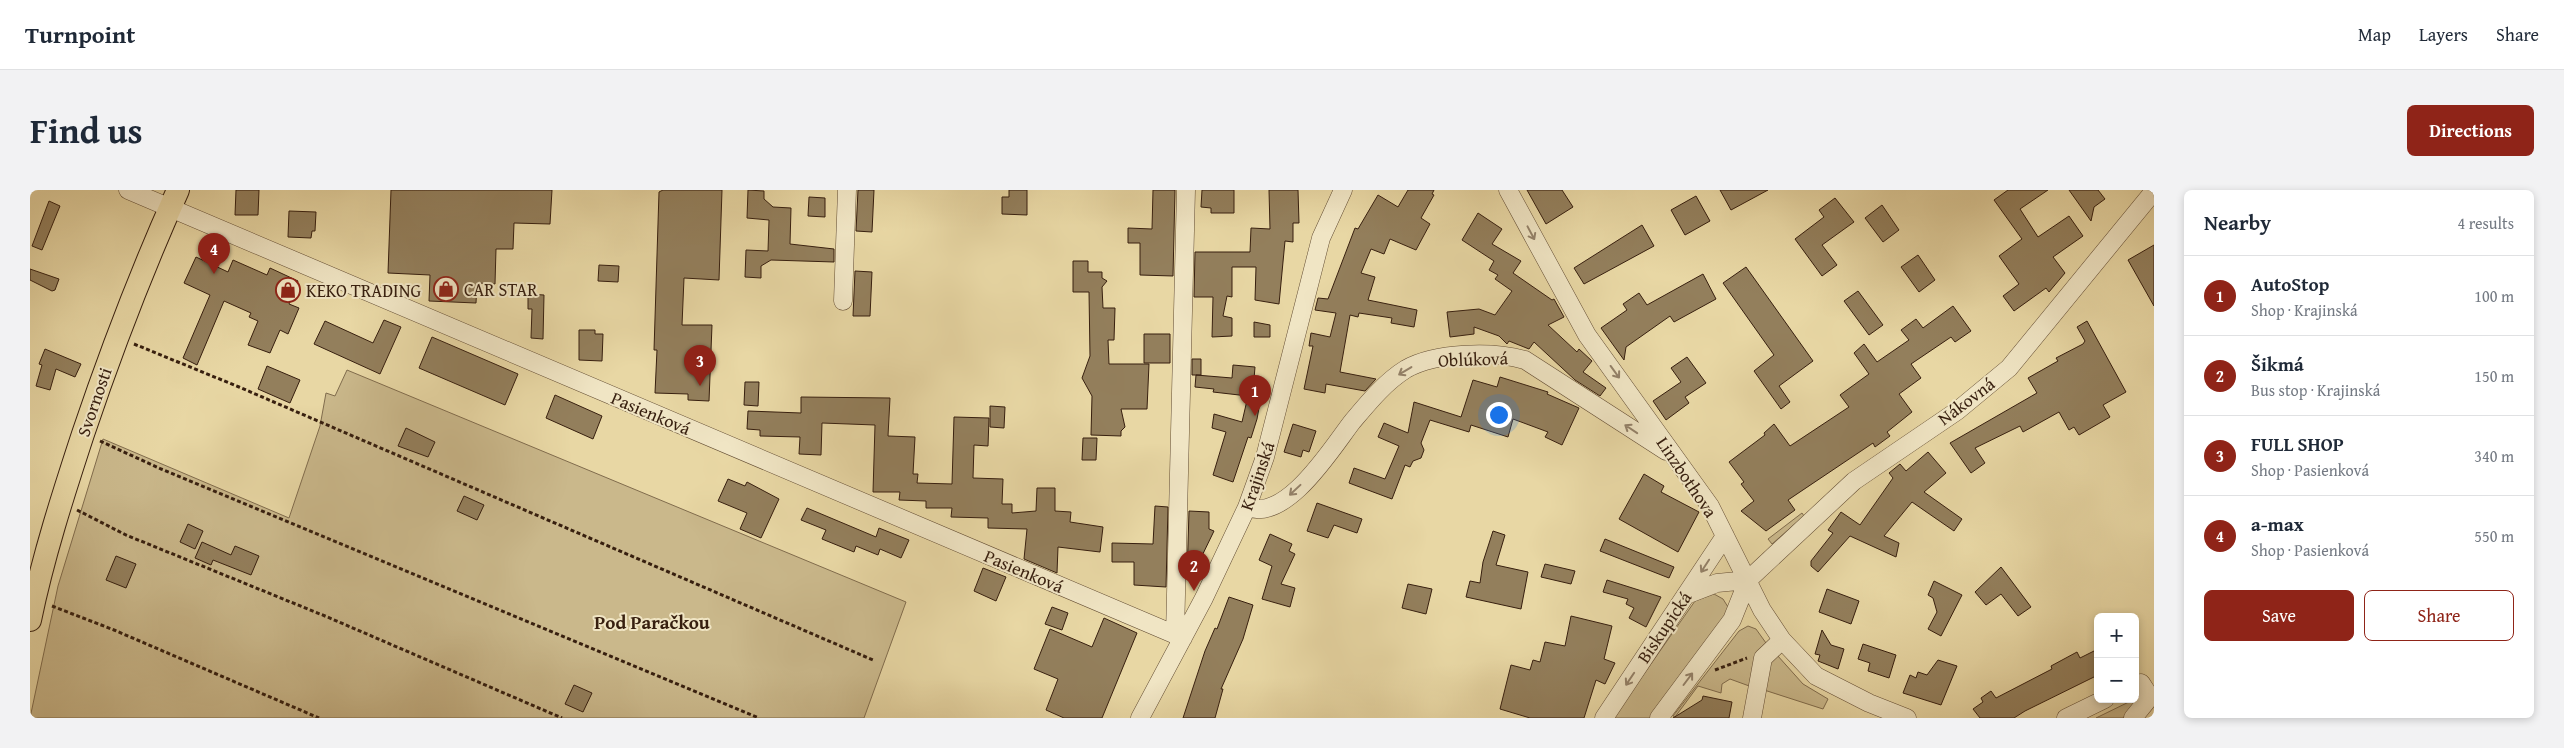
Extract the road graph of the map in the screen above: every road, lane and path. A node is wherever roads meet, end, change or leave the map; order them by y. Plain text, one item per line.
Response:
1 (128, 190) edge
2 (848, 190) edge
3 (1186, 190) edge
4 (1343, 190) edge
5 (1508, 190) edge
6 (2154, 191) edge
7 (174, 199) edge
8 (843, 301) dead end
9 (117, 337) junction
10 (83, 433) junction
11 (1672, 455) junction
12 (61, 502) junction
13 (1247, 507) junction
14 (1725, 536) junction
15 (1748, 580) junction
16 (1686, 595) junction
17 (32, 610) edge
18 (1179, 636) junction
19 (1778, 644) junction
20 (873, 660) dead end
21 (1710, 672) dead end
22 (2143, 681) edge
23 (2097, 703) edge
24 (319, 718) edge
25 (562, 718) edge
26 (759, 718) edge
27 (1140, 718) edge
28 (1604, 718) edge
29 (1659, 718) edge
30 (1752, 718) edge
31 (1906, 718) edge
32 (2066, 718) edge
33 (2133, 718) edge

1 - 7 street, Pasienková
2 - 8 street
3 - 18 street
4 - 13 street, Krajinská
5 -> 11 street, Linzbothova
6 - 15 street, Nákovná
7 - 9 main road, Svornosti
7 - 18 street, Pasienková
9 - 10 main road, Svornosti
9 - 20 path
10 - 12 main road, Svornosti
10 - 26 path
11 -> 13 street, Oblúková
11 - 14 street, Linzbothova
12 - 17 main road, Svornosti
12 - 25 path
13 - 18 street, Krajinská
14 - 15 street, Linzbothova
14 -> 16 street, Biskupická
15 - 16 street
15 - 19 street, Linzbothova
29 -> 15 street
16 -> 28 street, Biskupická
17 - 24 path
18 - 27 street, Krajinská
19 - 21 path
19 - 30 street
19 - 31 street, Linzbothova
22 - 33 street
23 - 32 street

